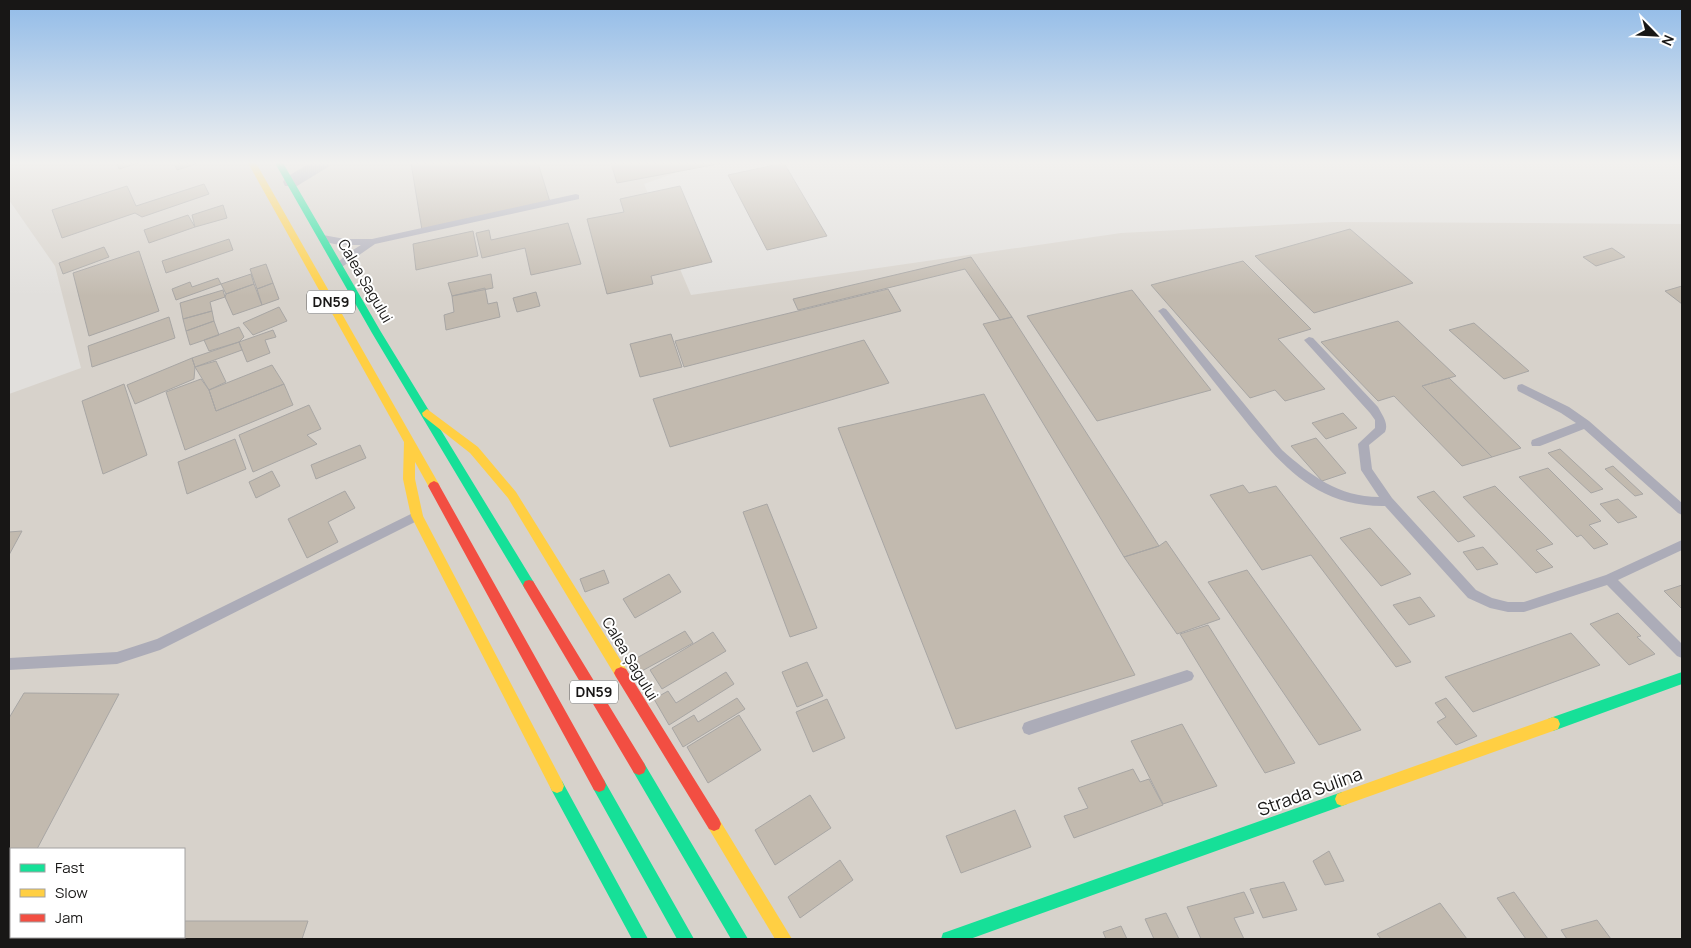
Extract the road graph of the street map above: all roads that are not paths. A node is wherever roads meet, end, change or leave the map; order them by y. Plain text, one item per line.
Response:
1 (277, 207) edge
2 (305, 207) edge
3 (530, 207) edge
4 (323, 238) junction
5 (372, 242) junction
6 (339, 266) junction
7 (1163, 311) dead end
8 (1309, 340) dead end
9 (1522, 388) dead end
10 (427, 413) junction
11 (1585, 424) junction
12 (409, 441) junction
13 (1536, 443) dead end
14 (1388, 501) junction
15 (1682, 510) edge
16 (417, 516) junction
17 (1682, 545) edge
18 (1609, 579) junction
19 (1682, 652) edge
20 (9, 664) edge
21 (1187, 676) dead end
22 (1682, 678) edge
23 (1029, 728) dead end
24 (737, 935) edge
25 (640, 939) edge
26 (686, 939) edge
27 (784, 939) edge
28 (950, 939) edge

1 - 12 main road, DN59
2 - 4 main road, Calea Șagului / DN59
3 - 5 lane
4 - 5 lane
4 - 6 main road, Calea Șagului / DN59
5 - 6 lane
6 - 10 main road, Calea Șagului / DN59
7 - 14 lane
8 - 14 lane
9 - 11 lane
10 - 24 main road, Calea Șagului / DN59
10 - 27 main road, Calea Șagului
11 - 13 lane
11 - 15 lane
12 - 16 main road
12 - 26 main road, DN59
14 - 18 lane
16 - 20 lane
16 - 25 main road
17 - 18 lane
18 - 19 lane
21 - 23 lane
22 - 28 main road, Strada Sulina

